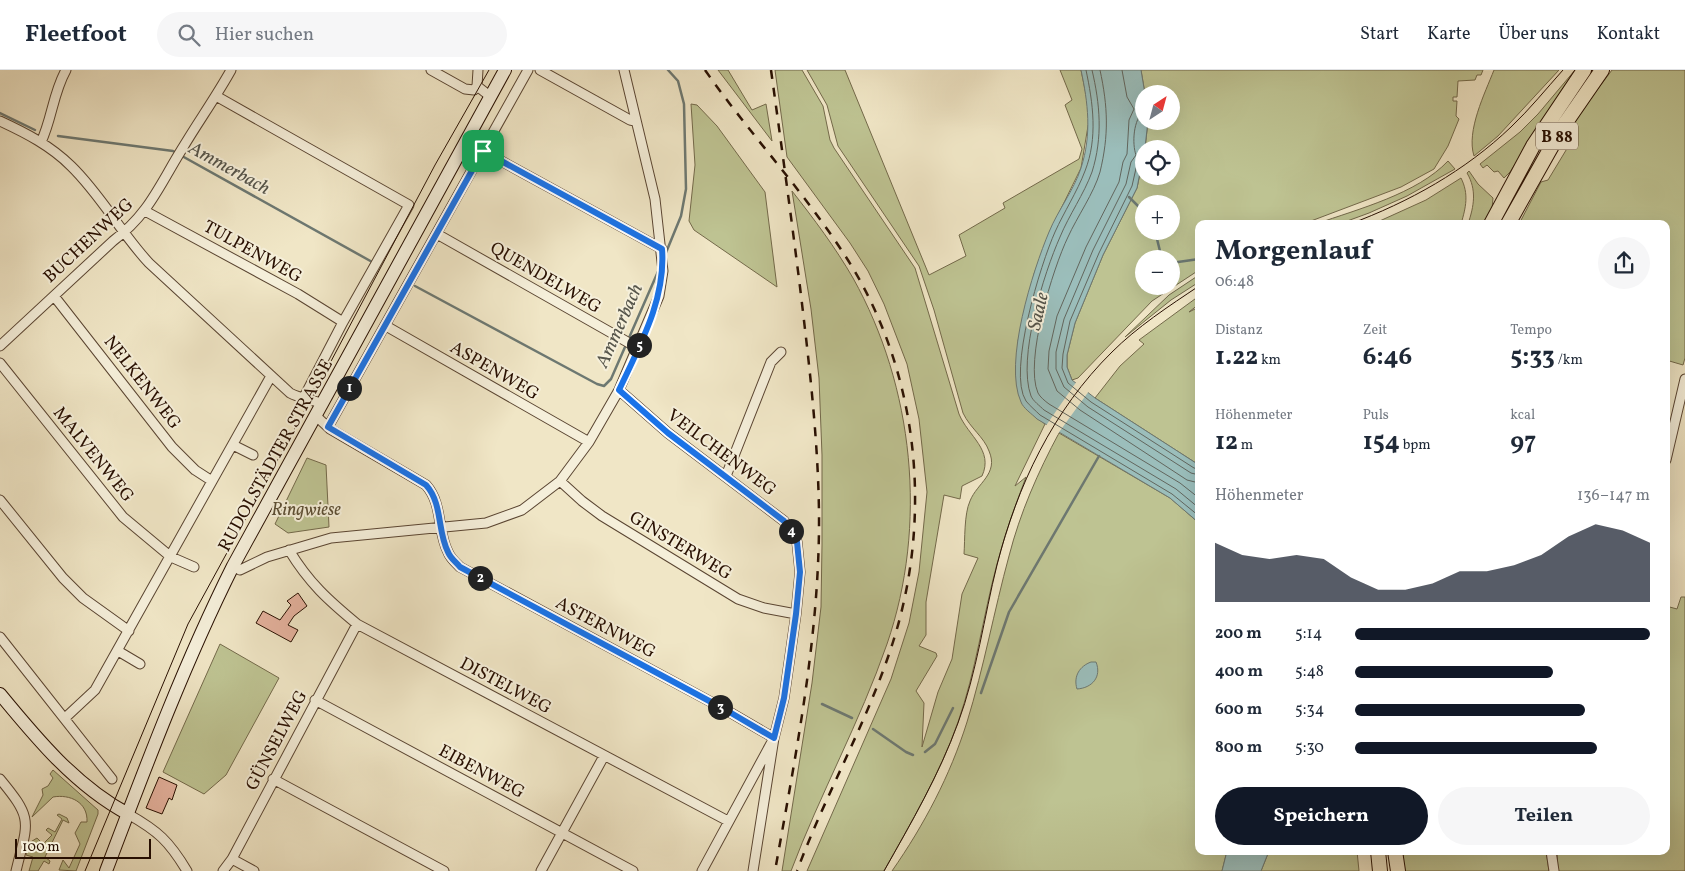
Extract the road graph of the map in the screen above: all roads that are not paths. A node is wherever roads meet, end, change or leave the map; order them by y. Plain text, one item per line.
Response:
1 (66, 70) edge
2 (231, 70) edge
3 (431, 70) edge
4 (478, 70) edge
5 (505, 70) edge
6 (528, 70) edge
7 (540, 70) edge
8 (624, 70) edge
9 (1584, 70) edge
10 (1602, 70) edge
11 (477, 86) junction
12 (216, 96) junction
13 (491, 97) junction
14 (0, 121) edge
15 (635, 121) junction
16 (41, 142) junction
17 (483, 151) junction
18 (145, 211) junction
19 (1493, 220) edge
20 (1510, 220) edge
21 (123, 233) junction
22 (437, 234) junction
23 (662, 251) junction
24 (54, 296) junction
25 (343, 322) junction
26 (386, 326) junction
27 (631, 344) junction
28 (0, 346) edge
29 (781, 352) dead end
30 (0, 363) edge
31 (271, 376) junction
32 (1685, 379) edge
33 (619, 390) junction
34 (303, 399) junction
35 (319, 410) junction
36 (330, 429) junction
37 (589, 442) junction
38 (1670, 443) edge
39 (233, 445) junction
40 (254, 456) dead end
41 (726, 476) junction
42 (212, 481) junction
43 (560, 482) junction
44 (0, 500) edge
45 (441, 529) junction
46 (289, 550) junction
47 (171, 557) junction
48 (233, 566) junction
49 (194, 567) dead end
50 (796, 614) junction
51 (357, 624) junction
52 (128, 631) junction
53 (0, 637) edge
54 (118, 651) junction
55 (140, 664) dead end
56 (0, 694) edge
57 (315, 700) junction
58 (64, 718) junction
59 (774, 738) junction
60 (604, 756) junction
61 (0, 779) edge
62 (112, 779) dead end
63 (273, 779) junction
64 (128, 814) junction
65 (728, 821) junction
66 (561, 833) junction
67 (1378, 855) edge
68 (1396, 855) edge
69 (1552, 855) edge
70 (232, 859) junction
71 (16, 871) edge
72 (106, 871) edge
73 (187, 871) edge
74 (222, 871) edge
75 (254, 871) edge
76 (444, 871) edge
77 (541, 871) edge
78 (633, 871) edge
79 (702, 871) edge
80 (753, 871) edge
81 (1380, 871) edge
82 (1398, 871) edge
83 (1554, 871) edge

1 - 16 street
2 - 12 street, BUCHENWEG
3 - 11 street
4 - 11 street
5 - 13 main road, RUDOLSTÄDTER STRASSE
6 - 17 street, RUDOLSTÄDTER STRASSE
7 - 15 street
8 - 15 street
9 - 19 main road, B 88
10 - 20 main road, B 88
11 - 13 street
12 - 18 street, BUCHENWEG
12 - 25 street
13 - 35 main road, RUDOLSTÄDTER STRASSE
14 - 16 street
15 - 23 street
16 - 21 street
17 - 22 street, RUDOLSTÄDTER STRASSE
17 - 23 street
18 - 21 street, BUCHENWEG
18 - 25 street, TULPENWEG
21 - 24 street, BUCHENWEG
21 - 31 street
22 - 26 street, RUDOLSTÄDTER STRASSE
22 - 27 street, QUENDELWEG
23 - 27 street
24 - 28 street, BUCHENWEG
24 - 42 street, NELKENWEG
25 - 34 street
26 - 36 street, RUDOLSTÄDTER STRASSE
26 - 37 street, ASPENWEG
27 - 33 street
29 - 41 street
30 - 47 street, MALVENWEG
31 - 34 street
31 - 39 street
32 - 38 street
33 - 37 street
33 - 41 street, VEILCHENWEG
34 - 35 street
35 - 36 street, ASTERNWEG
35 - 48 main road, RUDOLSTÄDTER STRASSE
36 - 45 street, ASTERNWEG
37 - 43 street
39 - 40 street
39 - 42 street
41 - 50 street, VEILCHENWEG
42 - 47 street
43 - 45 street
43 - 50 street, GINSTERWEG
44 - 52 street
45 - 46 street
45 - 59 street, ASTERNWEG
46 - 48 street
46 - 51 street, DISTELWEG
47 - 49 street, MALVENWEG
47 - 52 street
48 - 64 main road, RUDOLSTÄDTER STRASSE
50 - 59 street, VEILCHENWEG
51 - 57 street, GÜNSELWEG
51 - 60 street, DISTELWEG
52 - 54 street
53 - 58 street
54 - 55 street
54 - 58 street
56 - 64 main road
57 - 63 street, GÜNSELWEG
57 - 66 street, EIBENWEG
58 - 62 street
59 - 65 street
59 - 80 street, VEILCHENWEG
60 - 65 street, DISTELWEG
60 - 66 street
61 - 71 street
63 - 70 street, GÜNSELWEG
63 - 76 street
64 - 72 main road, RUDOLSTÄDTER STRASSE
64 - 73 street
65 - 79 street
66 - 77 street
66 - 78 street, EIBENWEG
67 - 81 main road
68 - 82 main road
69 - 83 street
70 - 74 street, GÜNSELWEG
70 - 75 street

